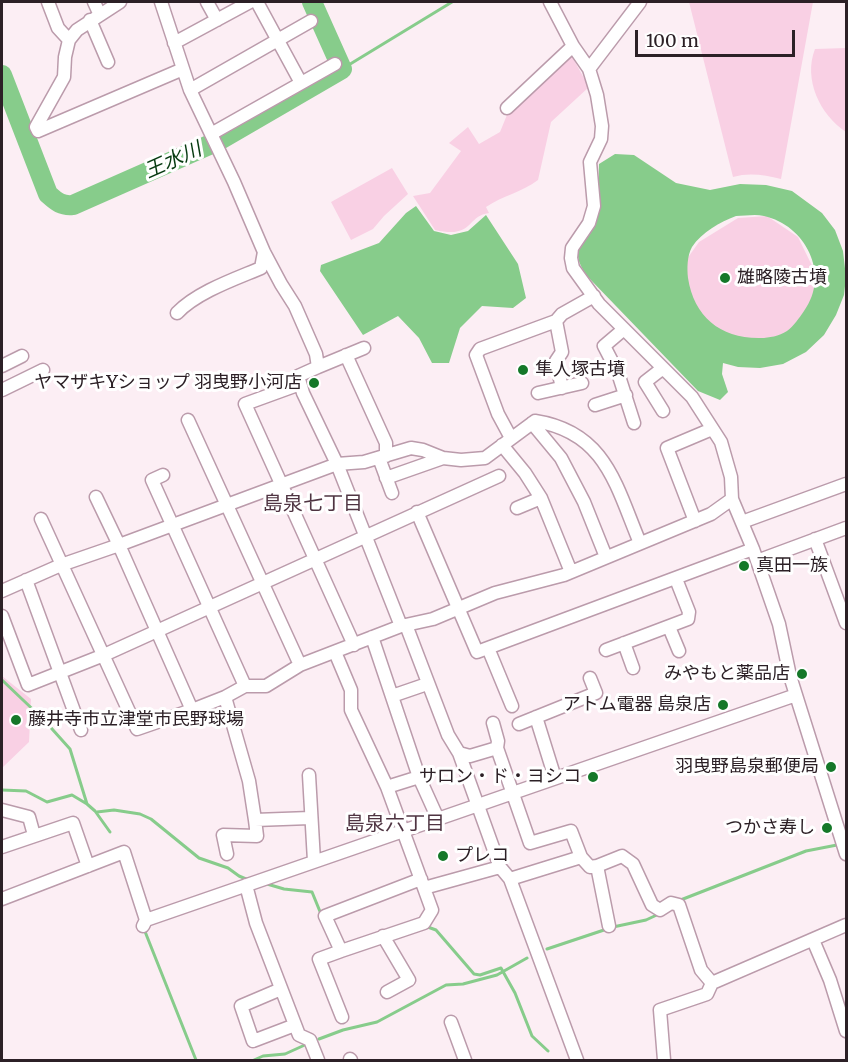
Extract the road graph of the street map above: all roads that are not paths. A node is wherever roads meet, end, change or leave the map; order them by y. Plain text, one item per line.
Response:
1 (48, 2) edge
2 (120, 2) edge
3 (161, 2) edge
4 (207, 2) edge
5 (250, 2) edge
6 (257, 2) edge
7 (550, 2) edge
8 (640, 2) edge
9 (94, 12) edge
10 (217, 20) junction
11 (311, 21) dead end
12 (278, 39) junction
13 (69, 40) junction
14 (174, 43) junction
15 (573, 46) junction
16 (108, 62) dead end
17 (334, 64) dead end
18 (183, 69) junction
19 (589, 69) junction
20 (301, 83) junction
21 (190, 90) junction
22 (507, 108) dead end
23 (211, 134) junction
24 (264, 252) junction
25 (594, 296) junction
26 (177, 313) dead end
27 (556, 321) junction
28 (624, 329) junction
29 (364, 348) dead end
30 (346, 355) junction
31 (22, 356) dead end
32 (2, 366) edge
33 (318, 367) junction
34 (663, 368) junction
35 (43, 370) dead end
36 (582, 383) dead end
37 (300, 384) junction
38 (562, 388) junction
39 (2, 390) edge
40 (538, 393) dead end
41 (626, 395) junction
42 (595, 405) dead end
43 (663, 411) dead end
44 (188, 420) dead end
45 (532, 423) junction
46 (634, 423) dead end
47 (712, 429) junction
48 (507, 442) junction
49 (383, 457) junction
50 (443, 458) junction
51 (337, 464) junction
52 (163, 475) dead end
53 (499, 476) dead end
54 (386, 478) junction
55 (846, 484) edge
56 (282, 485) junction
57 (392, 493) dead end
58 (96, 497) dead end
59 (541, 498) junction
60 (732, 499) junction
61 (226, 506) junction
62 (517, 508) dead end
63 (417, 512) junction
64 (41, 519) dead end
65 (695, 521) junction
66 (742, 522) junction
67 (174, 526) junction
68 (846, 528) edge
69 (366, 537) junction
70 (815, 539) junction
71 (640, 543) junction
72 (119, 545) junction
73 (755, 555) junction
74 (606, 558) junction
75 (316, 559) junction
76 (61, 565) junction
77 (571, 572) junction
78 (676, 579) junction
79 (26, 580) junction
80 (262, 584) junction
81 (2, 591) edge
82 (209, 608) junction
83 (460, 608) junction
84 (2, 616) edge
85 (846, 623) edge
86 (404, 625) junction
87 (669, 627) junction
88 (157, 630) junction
89 (372, 638) junction
90 (624, 643) junction
91 (354, 645) junction
92 (488, 648) junction
93 (606, 650) dead end
94 (679, 651) dead end
95 (335, 652) junction
96 (104, 655) junction
97 (300, 665) junction
98 (633, 668) dead end
99 (60, 672) junction
100 (590, 678) dead end
101 (428, 684) junction
102 (245, 686) junction
103 (796, 695) junction
104 (392, 696) junction
105 (225, 697) junction
106 (512, 706) dead end
107 (192, 710) junction
108 (536, 717) junction
109 (493, 723) dead end
110 (519, 724) dead end
111 (81, 730) dead end
112 (497, 748) junction
113 (459, 753) junction
114 (309, 775) dead end
115 (419, 777) junction
116 (555, 778) junction
117 (387, 787) junction
118 (514, 792) junction
119 (476, 804) junction
120 (2, 810) edge
121 (310, 818) junction
122 (438, 819) junction
123 (255, 820) junction
124 (404, 831) junction
125 (843, 833) edge
126 (34, 835) junction
127 (2, 847) edge
128 (227, 854) dead end
129 (846, 854) edge
130 (581, 857) junction
131 (314, 861) junction
132 (88, 866) junction
133 (597, 866) junction
134 (500, 867) junction
135 (510, 879) junction
136 (423, 883) junction
137 (246, 885) junction
138 (2, 898) edge
139 (846, 925) edge
140 (609, 926) dead end
141 (384, 936) junction
142 (813, 940) junction
143 (341, 951) junction
144 (712, 983) junction
145 (281, 988) junction
146 (387, 992) dead end
147 (342, 1017) dead end
148 (451, 1022) dead end
149 (295, 1025) junction
150 (846, 1031) edge
151 (318, 1060) edge
152 (465, 1060) edge
153 (577, 1060) edge
154 (664, 1060) edge

1 - 13 street
2 - 9 street
3 - 14 street
4 - 10 street
5 - 10 street
6 - 12 street
7 - 15 street
8 - 19 street
9 - 13 street
9 - 16 street
10 - 14 street
11 - 12 street
12 - 20 street
12 - 21 street
13 - 18 street
14 - 18 street
15 - 19 street
15 - 22 street
17 - 20 street
18 - 21 street
19 - 25 street
20 - 23 street
21 - 23 street
23 - 24 street
24 - 26 street
24 - 33 street
25 - 27 street
25 - 28 street
27 - 38 street
27 - 48 street
28 - 34 street
28 - 41 street
29 - 30 street
30 - 33 street
30 - 49 street
31 - 32 street
33 - 37 street
34 - 43 street
34 - 47 street
35 - 39 street
36 - 38 street
37 - 51 street
37 - 56 street
38 - 40 street
41 - 42 street
41 - 46 street
44 - 61 street
45 - 48 street
45 - 71 street
45 - 74 street
47 - 60 street
47 - 65 street
48 - 50 street
48 - 59 street
49 - 50 street
49 - 51 street
49 - 54 street
50 - 54 street
51 - 56 street
51 - 69 street
52 - 67 street
53 - 63 street
54 - 57 street
55 - 66 street
56 - 61 street
56 - 75 street
58 - 72 street
59 - 62 street
59 - 77 street
60 - 65 street
60 - 66 street
61 - 67 street
61 - 80 street
63 - 69 street
63 - 83 street
64 - 76 street
65 - 71 street
66 - 73 street
67 - 72 street
67 - 82 street
68 - 70 street
69 - 75 street
69 - 86 street
70 - 73 street
70 - 85 street
71 - 74 street
72 - 76 street
72 - 88 street
73 - 78 street
73 - 103 street
74 - 77 street
75 - 80 street
75 - 91 street
76 - 79 street
76 - 96 street
77 - 83 street
78 - 87 street
78 - 92 street
79 - 81 street
79 - 99 street
80 - 82 street
80 - 97 street
82 - 88 street
82 - 102 street
83 - 86 street
83 - 92 street
84 - 99 street
86 - 89 street
86 - 101 street
87 - 90 street
87 - 94 street
88 - 96 street
88 - 107 street
89 - 91 street
89 - 104 street
90 - 93 street
90 - 98 street
91 - 95 street
92 - 106 street
95 - 97 street
95 - 117 street
96 - 99 street
96 - 107 street
97 - 102 street
99 - 111 street
100 - 108 street
101 - 104 street
101 - 113 street
102 - 105 street
103 - 116 street
103 - 125 street
104 - 115 street
105 - 107 street
105 - 123 street
108 - 110 street
108 - 116 street
109 - 112 street
112 - 113 street
112 - 118 street
113 - 119 street
114 - 121 street
115 - 117 street
115 - 122 street
116 - 118 street
117 - 124 street
118 - 119 street
118 - 130 street
119 - 122 street
119 - 134 street
120 - 126 street
121 - 123 street
121 - 131 street
122 - 124 street
123 - 128 street
124 - 131 street
124 - 136 street
125 - 129 street
126 - 127 street
126 - 132 street
130 - 133 street
130 - 135 street
131 - 137 street
132 - 137 street
132 - 138 street
133 - 140 street
133 - 144 street
134 - 135 street
134 - 136 street
135 - 153 street
136 - 141 street
136 - 143 street
137 - 145 street
139 - 142 street
141 - 143 street
141 - 146 street
142 - 144 street
142 - 150 street
143 - 147 street
144 - 154 street
145 - 149 street
145 - 149 street
148 - 152 street
149 - 151 street

